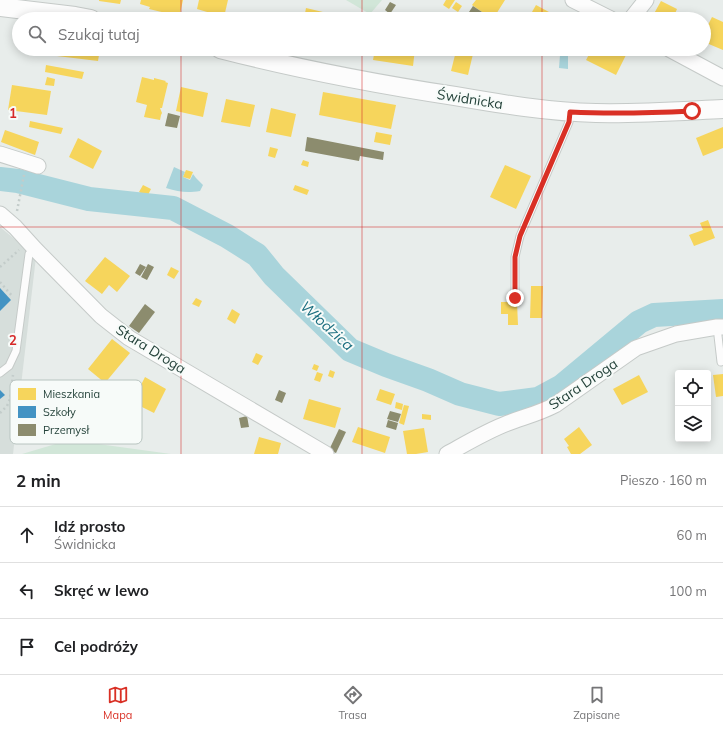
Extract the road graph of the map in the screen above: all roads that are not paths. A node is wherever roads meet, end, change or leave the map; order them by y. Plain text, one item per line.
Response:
1 (573, 0) edge
2 (646, 0) edge
3 (0, 7) edge
4 (42, 12) edge
5 (596, 12) edge
6 (637, 12) edge
7 (248, 56) edge
8 (682, 56) edge
9 (723, 78) edge
10 (723, 109) edge
11 (570, 112) junction
12 (0, 154) edge
13 (38, 166) dead end
14 (0, 214) edge
15 (35, 249) junction
16 (515, 298) dead end
17 (720, 327) edge
18 (721, 362) dead end
19 (0, 373) edge
20 (326, 454) edge
21 (447, 454) edge

1 - 5 street
2 - 6 street
3 - 4 street
7 - 11 street, Świdnicka
8 - 9 street
10 - 11 street, Świdnicka
11 - 16 lane
12 - 13 street
14 - 15 street, Stara Droga
15 - 19 lane
15 - 20 street, Stara Droga
17 - 18 lane
17 - 21 street, Stara Droga

